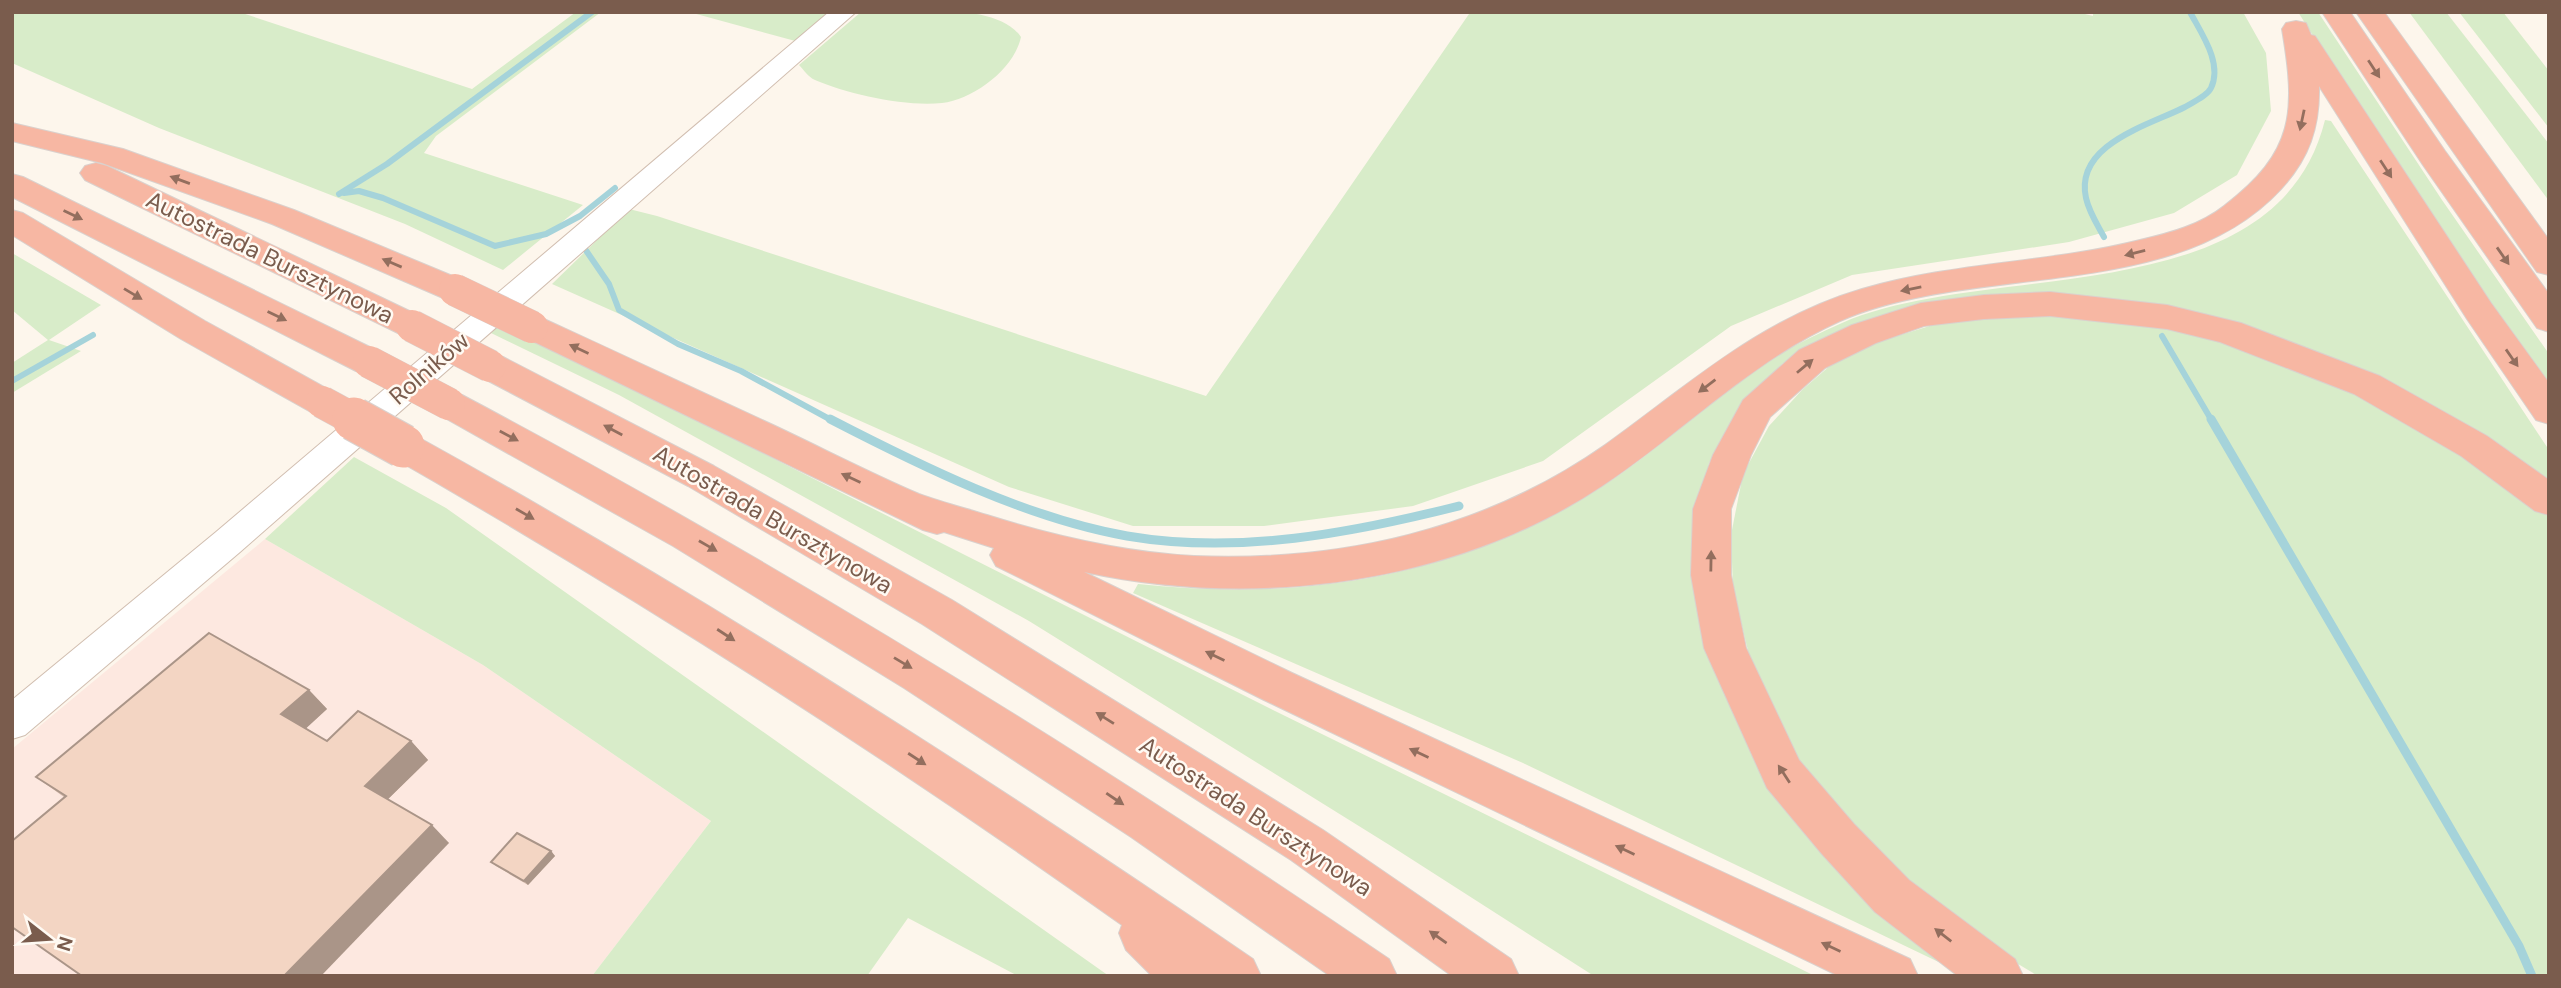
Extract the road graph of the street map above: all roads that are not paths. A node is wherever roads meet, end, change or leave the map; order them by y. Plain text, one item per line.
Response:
1 (844, 12) edge
2 (2336, 12) edge
3 (2370, 12) edge
4 (2291, 20) edge
5 (2402, 59) junction
6 (12, 132) edge
7 (12, 184) edge
8 (12, 220) edge
9 (2549, 234) edge
10 (2549, 264) edge
11 (2549, 320) edge
12 (2549, 411) edge
13 (2549, 500) edge
14 (913, 507) junction
15 (12, 723) edge
16 (1061, 853) junction
17 (1186, 976) edge
18 (1236, 976) edge
19 (1372, 976) edge
20 (1494, 976) edge
21 (1893, 976) edge
22 (1998, 976) edge

1 - 15 street, Rolników
2 -> 11 highway
3 - 5 highway
4 -> 12 highway
4 -> 14 highway
5 - 9 highway
5 - 10 highway
14 -> 6 highway, bridge
20 -> 6 highway, Autostrada Bursztynowa, bridge
7 -> 19 highway, Autostrada Bursztynowa, bridge
8 -> 16 highway, bridge
22 -> 13 highway
21 -> 14 highway
16 - 17 highway
16 - 18 highway

